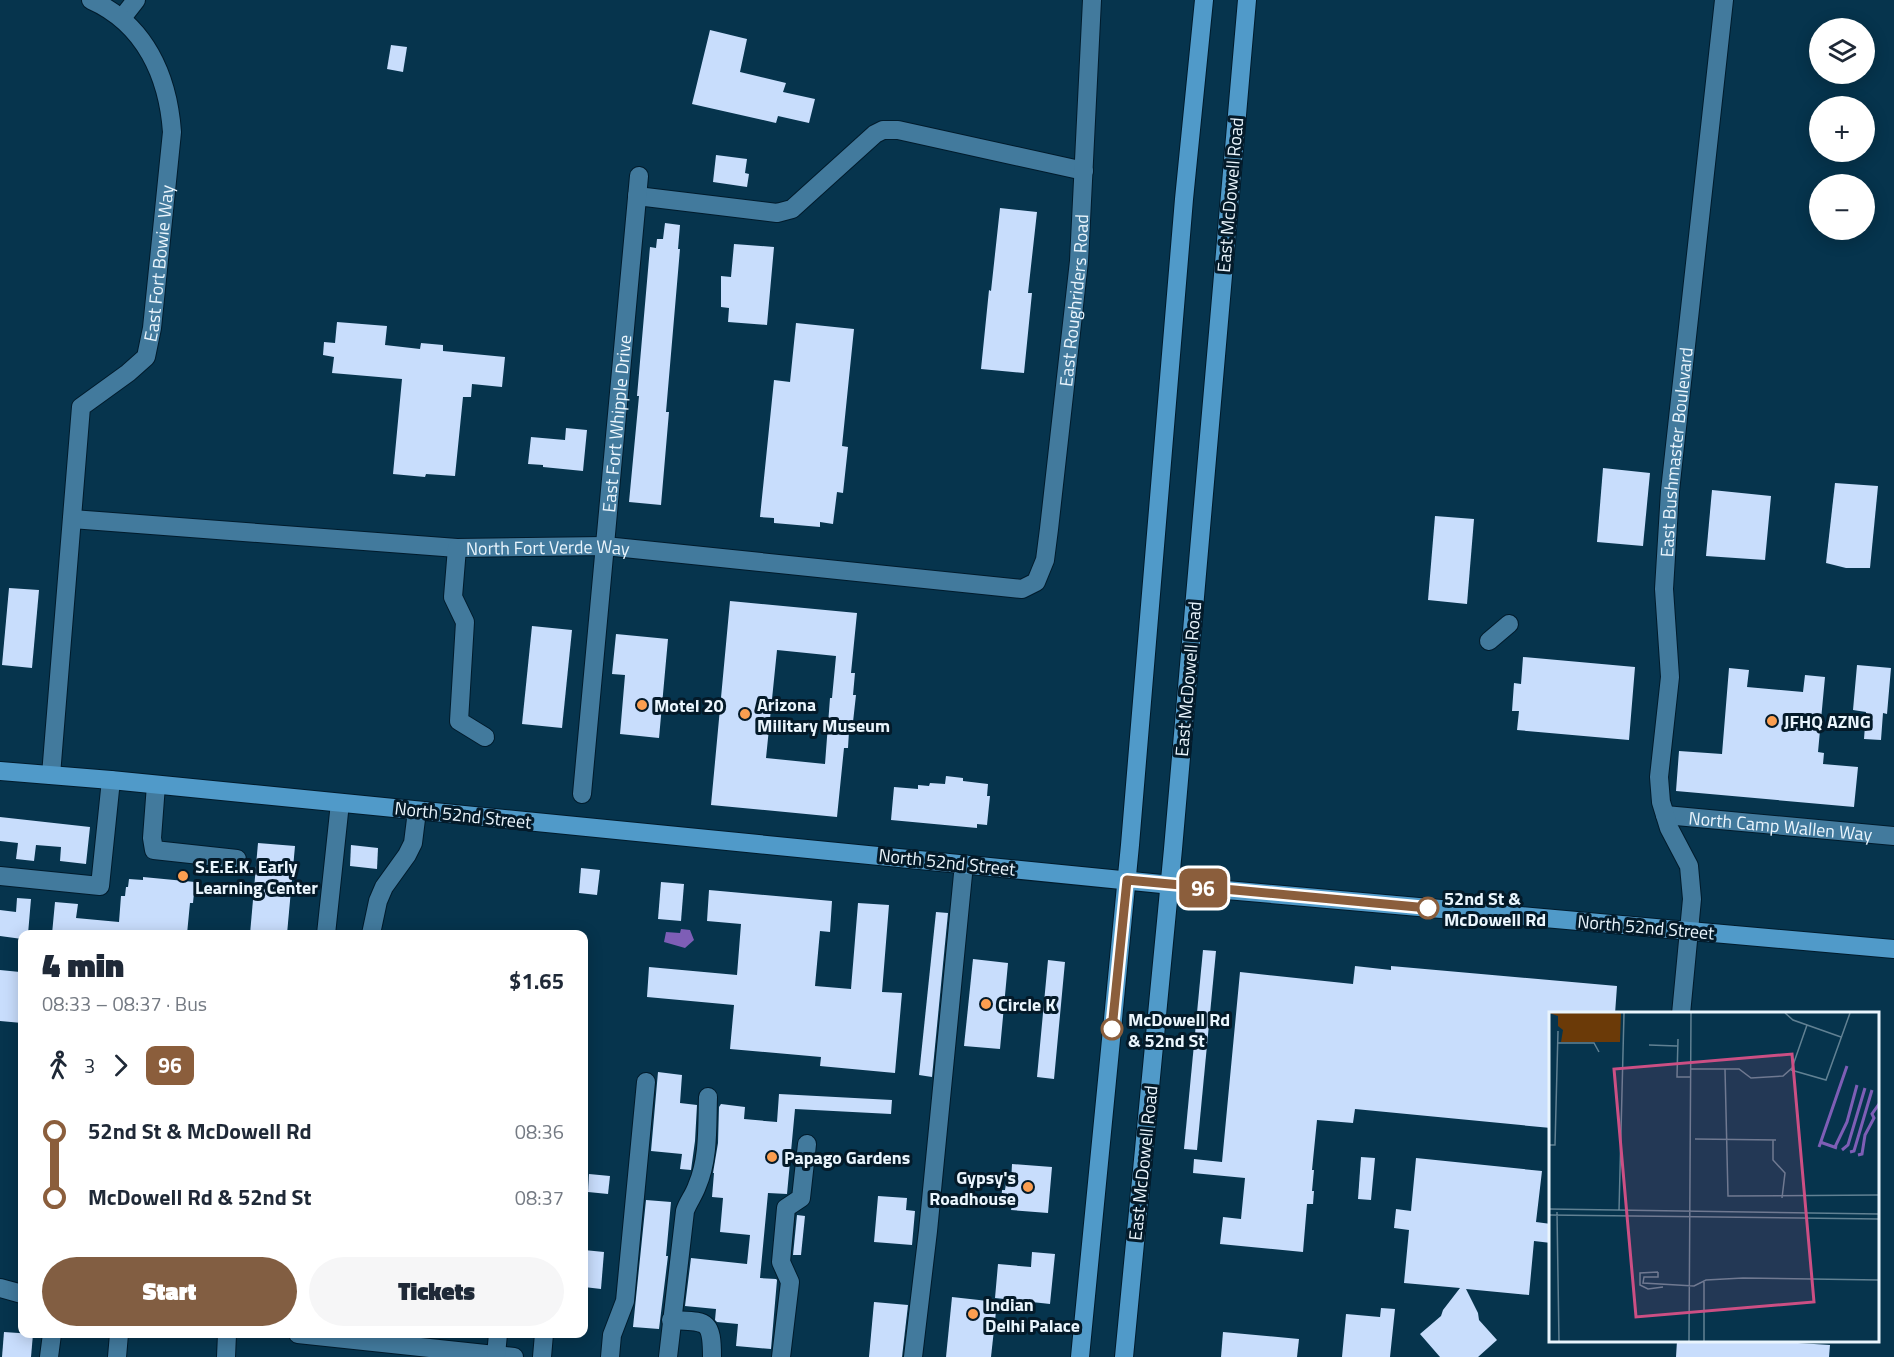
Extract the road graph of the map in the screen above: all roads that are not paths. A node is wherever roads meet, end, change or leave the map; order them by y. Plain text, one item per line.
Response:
1 (91, 0) edge
2 (136, 0) edge
3 (1092, 0) edge
4 (1203, 0) edge
5 (1247, 0) edge
6 (1724, 0) edge
7 (122, 18) junction
8 (1084, 171) junction
9 (639, 176) dead end
10 (637, 196) junction
11 (72, 519) junction
12 (605, 546) junction
13 (457, 548) junction
14 (1022, 589) joint
15 (1509, 624) dead end
16 (1489, 641) dead end
17 (485, 737) dead end
18 (0, 771) edge
19 (51, 775) junction
20 (111, 780) junction
21 (156, 785) junction
22 (582, 794) dead end
23 (339, 803) junction
24 (417, 811) junction
25 (1665, 815) junction
26 (1894, 836) edge
27 (237, 859) dead end
28 (964, 864) junction
29 (0, 876) edge
30 (1127, 880) junction
31 (1170, 885) junction
32 (326, 930) edge
33 (372, 930) edge
34 (1689, 931) junction
35 (1894, 949) edge
36 (1681, 1012) edge
37 (646, 1082) dead end
38 (708, 1097) dead end
39 (807, 1144) dead end
40 (0, 1288) edge
41 (18, 1293) edge
42 (672, 1320) junction
43 (51, 1338) edge
44 (119, 1338) edge
45 (227, 1338) edge
46 (324, 1338) edge
47 (498, 1338) edge
48 (544, 1338) edge
49 (350, 1342) edge
50 (404, 1345) edge
51 (496, 1355) junction
52 (49, 1357) edge
53 (117, 1357) edge
54 (226, 1357) edge
55 (514, 1357) edge
56 (542, 1357) edge
57 (610, 1357) edge
58 (668, 1357) edge
59 (712, 1357) edge
60 (781, 1357) edge
61 (913, 1357) edge
62 (1080, 1357) edge
63 (1124, 1357) edge

1 - 7 street, East Fort Bowie Way
2 - 7 street
3 - 8 street, East Roughriders Road
4 - 30 main road
5 - 31 main road, East McDowell Road
6 - 25 street, East Bushmaster Boulevard
7 - 11 street, East Fort Bowie Way
8 - 10 street
8 - 14 street, East Roughriders Road
9 - 10 street, East Fort Whipple Drive
10 - 12 street, East Fort Whipple Drive
11 - 13 street, North Fort Verde Way
11 - 19 street, East Fort Bowie Way
12 - 13 street, North Fort Verde Way
12 - 14 street, North Fort Verde Way
12 - 22 street, East Fort Whipple Drive
13 - 17 street
15 - 16 street
18 - 19 main road, North 52nd Street
19 - 20 main road, North 52nd Street
20 - 21 main road, North 52nd Street
20 - 29 street
21 - 23 main road, North 52nd Street
21 - 27 street
23 - 24 main road, North 52nd Street
23 - 32 street
24 - 28 main road, North 52nd Street
24 - 33 street
25 - 26 street, North Camp Wallen Way
25 - 34 street, East Bushmaster Boulevard
28 - 30 main road, North 52nd Street
28 - 61 street
30 - 31 main road, North 52nd Street
30 - 62 main road
31 - 34 main road, North 52nd Street
31 - 63 main road, East McDowell Road
34 - 35 main road, North 52nd Street
34 - 36 street, East Bushmaster Boulevard
37 - 57 street
38 - 42 street
39 - 60 street
40 - 41 street
42 - 58 street
42 - 59 street
43 - 52 street
44 - 53 street
45 - 54 street
46 - 49 street
47 - 51 street
48 - 56 street
49 - 50 street
50 - 51 street
51 - 55 street

